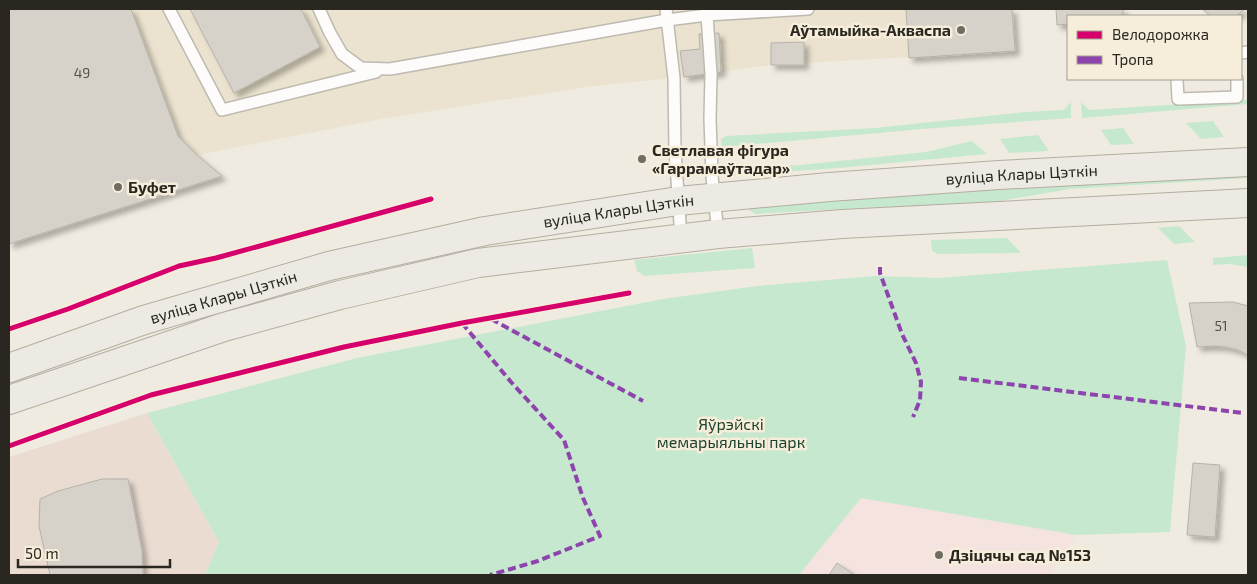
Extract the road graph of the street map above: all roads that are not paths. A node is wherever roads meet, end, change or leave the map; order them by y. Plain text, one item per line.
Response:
1 (169, 9) edge
2 (319, 9) edge
3 (808, 9) edge
4 (667, 14) edge
5 (707, 15) junction
6 (390, 69) junction
7 (1177, 80) edge
8 (1236, 80) edge
9 (1248, 162) edge
10 (715, 198) junction
11 (678, 201) junction
12 (1248, 203) edge
13 (718, 234) junction
14 (681, 238) junction
15 (9, 368) edge
16 (9, 400) edge

1 - 6 lane
2 - 6 lane
3 - 5 lane
4 - 5 lane
4 - 6 lane
4 - 11 lane
5 - 10 lane
7 - 8 lane
9 - 10 main road, вуліца Клары Цэткін
10 - 11 main road, вуліца Клары Цэткін
10 - 13 lane
11 - 14 lane
11 - 15 main road, вуліца Клары Цэткін
12 - 13 main road, вуліца Клары Цэткін
13 - 14 main road, вуліца Клары Цэткін
14 - 16 main road, вуліца Клары Цэткін

